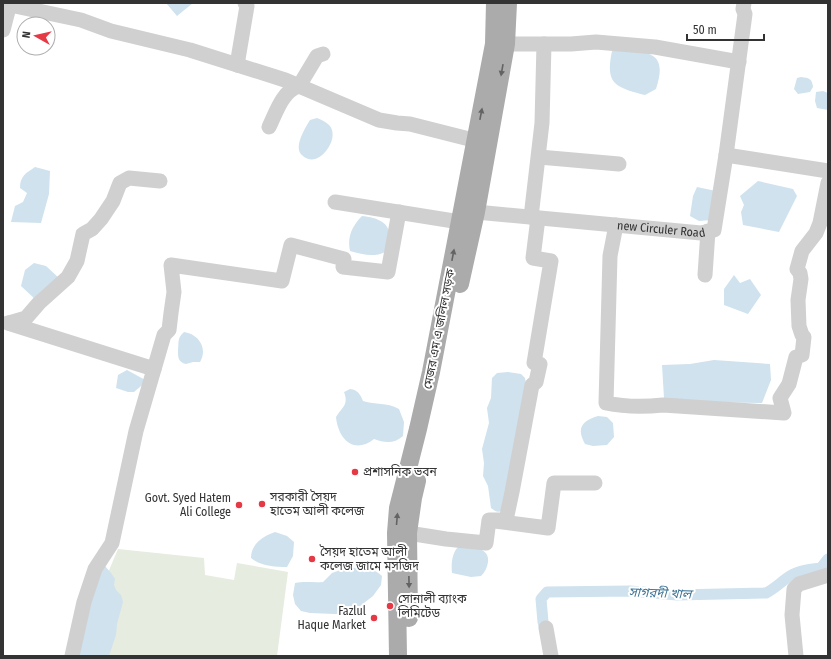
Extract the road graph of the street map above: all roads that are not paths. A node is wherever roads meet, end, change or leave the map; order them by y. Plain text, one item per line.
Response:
1 (245, 3) edge
2 (495, 3) edge
3 (508, 3) edge
4 (744, 3) edge
5 (10, 4) edge
6 (3, 30) edge
7 (506, 44) junction
8 (544, 44) junction
9 (323, 54) dead end
10 (739, 62) junction
11 (237, 65) junction
12 (299, 86) junction
13 (269, 127) dead end
14 (482, 142) junction
15 (726, 155) junction
16 (539, 157) junction
17 (619, 164) dead end
18 (828, 170) edge
19 (160, 181) dead end
20 (828, 183) edge
21 (335, 202) dead end
22 (399, 212) junction
23 (476, 212) junction
24 (535, 217) junction
25 (460, 222) junction
26 (616, 225) junction
27 (708, 231) junction
28 (706, 275) dead end
29 (6, 322) edge
30 (154, 369) junction
31 (595, 483) dead end
32 (488, 520) junction
33 (408, 533) junction
34 (828, 575) edge
35 (546, 628) dead end
36 (72, 656) edge
37 (398, 656) edge
38 (410, 656) edge
39 (551, 656) edge
40 (796, 656) edge

1 - 11 street
14 -> 2 main road, মেজর এম এ জলিল সড়ক
3 - 7 main road, মেজর এম এ জলিল সড়ক
4 - 10 street
5 - 6 street
5 - 11 street
7 - 8 street
7 -> 14 main road, মেজর এম এ জলিল সড়ক
8 - 10 street
8 - 16 street
9 - 12 street
10 - 15 street
11 - 12 street
12 - 13 street
12 - 14 street
14 - 23 main road, মেজর এম এ জলিল সড়ক
14 - 25 main road, মেজর এম এ জলিল সড়ক
15 - 18 street
15 - 27 street, new Circuler Road
16 - 17 street
16 - 24 street
19 - 29 street
20 - 26 street
21 - 22 street
22 - 25 street
22 - 30 street
23 - 24 street, new Circuler Road
23 - 33 main road, মেজর এম এ জলিল সড়ক
24 - 26 street, new Circuler Road
24 - 32 street
37 -> 25 main road, মেজর এম এ জলিল সড়ক
26 - 27 street, new Circuler Road
27 - 28 street
29 - 30 street
30 - 36 street
31 - 32 street
32 - 33 street
33 -> 38 main road, মেজর এম এ জলিল সড়ক
34 - 40 street
35 - 39 street

